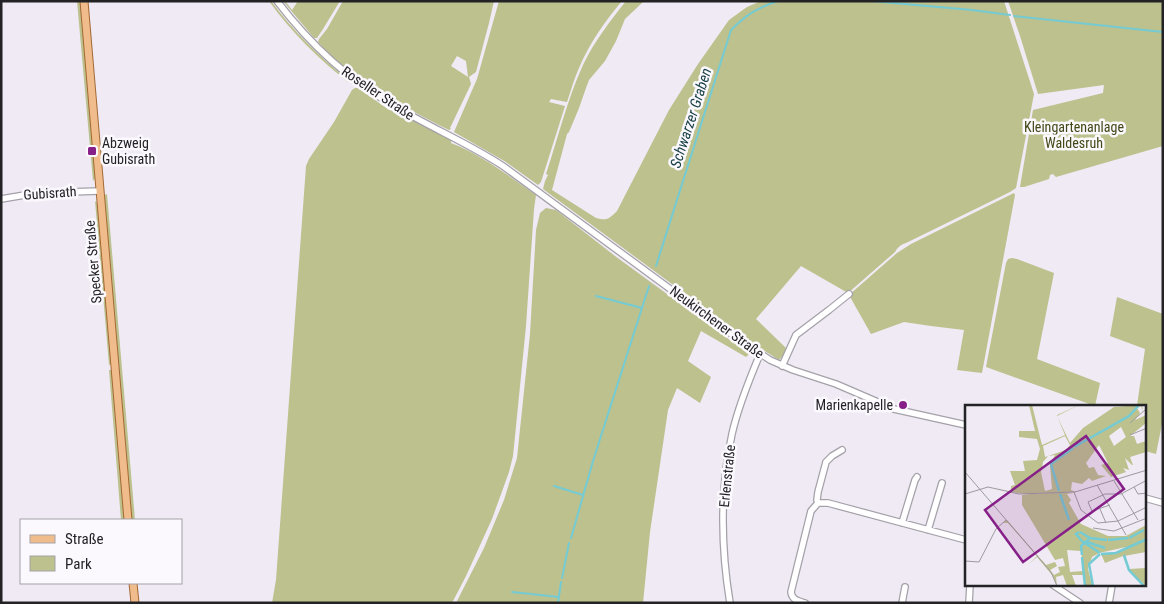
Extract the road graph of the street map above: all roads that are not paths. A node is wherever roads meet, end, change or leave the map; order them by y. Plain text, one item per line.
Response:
1 (84, 1) edge
2 (277, 1) edge
3 (497, 162) joint
4 (100, 191) junction
5 (1, 199) edge
6 (849, 294) dead end
7 (760, 354) junction
8 (782, 366) junction
9 (965, 425) edge
10 (842, 450) dead end
11 (917, 477) dead end
12 (942, 483) dead end
13 (1146, 498) edge
14 (820, 503) junction
15 (1163, 503) edge
16 (128, 519) edge
17 (902, 523) junction
18 (928, 530) junction
19 (965, 540) edge
20 (133, 584) edge
21 (970, 586) edge
22 (1054, 586) edge
23 (1112, 586) edge
24 (905, 587) dead end
25 (134, 599) edge
26 (730, 603) edge
27 (805, 603) edge
28 (902, 603) edge
29 (969, 603) edge
30 (1080, 603) edge
31 (1109, 603) edge

1 - 4 main road, Specker Straße
2 - 3 street, Roseller Straße
3 - 7 street, Neukirchener Straße
4 - 5 street, Gubisrath
4 - 16 main road, Specker Straße
6 - 8 street
7 - 8 street, Neukirchener Straße
7 - 26 street, Erlenstraße
8 - 9 street, Neukirchener Straße
10 - 14 street
11 - 17 street
12 - 18 street
13 - 15 street
14 - 17 street
14 - 27 street
17 - 18 street
18 - 19 street
20 - 25 main road
21 - 29 street
22 - 30 street
23 - 31 street
24 - 28 street

